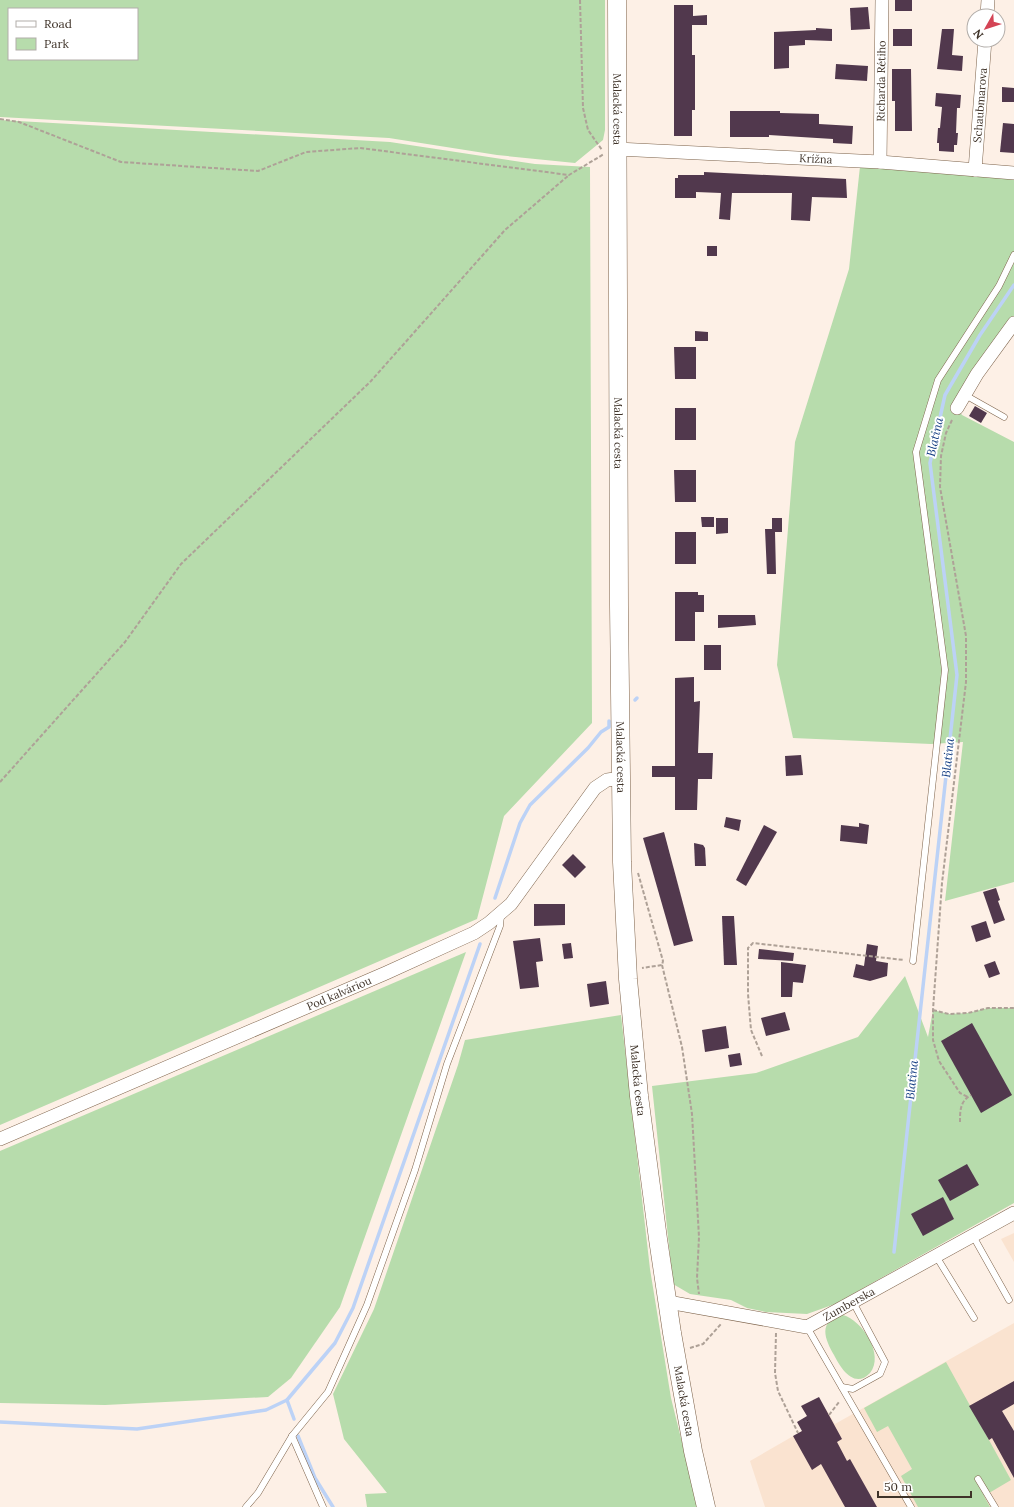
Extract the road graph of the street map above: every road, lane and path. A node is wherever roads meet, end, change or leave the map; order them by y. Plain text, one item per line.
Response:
1 (580, 0) edge
2 (617, 0) edge
3 (882, 0) edge
4 (984, 48) edge
5 (0, 119) edge
6 (611, 151) junction
7 (880, 162) junction
8 (975, 170) junction
9 (1014, 173) edge
10 (569, 175) junction
11 (1014, 255) edge
12 (1014, 323) edge
13 (965, 395) junction
14 (957, 408) joint
15 (1004, 417) dead end
16 (622, 778) junction
17 (0, 782) edge
18 (622, 862) junction
19 (502, 914) junction
20 (913, 961) joint
21 (662, 965) junction
22 (628, 970) junction
23 (1014, 1008) edge
24 (933, 1010) junction
25 (762, 1056) dead end
26 (971, 1095) dead end
27 (968, 1097) junction
28 (960, 1122) dead end
29 (0, 1138) edge
30 (1014, 1213) edge
31 (973, 1236) junction
32 (936, 1256) junction
33 (699, 1295) dead end
34 (1009, 1300) dead end
35 (668, 1302) junction
36 (853, 1302) junction
37 (974, 1318) dead end
38 (723, 1322) dead end
39 (808, 1327) junction
40 (777, 1328) dead end
41 (690, 1348) dead end
42 (842, 1387) junction
43 (839, 1402) dead end
44 (829, 1415) dead end
45 (798, 1433) dead end
46 (292, 1436) junction
47 (978, 1479) dead end
48 (246, 1507) edge
49 (323, 1507) edge
50 (706, 1507) edge
51 (911, 1507) edge
52 (995, 1507) edge

1 - 6 path
2 - 6 main road, Malacká cesta
3 - 7 street, Richarda Rétiho
4 - 8 street, Schaubmarova
5 - 10 path
6 - 7 street, Krížna
6 - 10 path
6 - 16 main road, Malacká cesta
7 - 8 street, Krížna
8 - 9 street, Krížna
10 - 17 path
11 - 20 lane
12 - 13 street
13 - 14 street
13 - 15 lane
14 - 24 path
16 - 18 main road, Malacká cesta
16 - 19 street, Pod kalváriou
18 - 21 path
18 - 22 main road, Malacká cesta
19 - 29 street, Pod kalváriou
19 - 46 lane
20 - 25 path
21 - 22 path
21 - 33 path
22 - 35 main road, Malacká cesta
23 - 24 path
24 - 27 path
26 - 27 path
27 - 28 path
30 - 31 street, Zumberska
31 - 32 street, Zumberska
31 - 34 lane
32 - 36 street, Zumberska
32 - 37 lane
35 - 39 street
35 - 50 main road, Malacká cesta
36 - 39 street, Zumberska
36 - 42 lane
38 - 41 path
39 - 42 lane
40 - 45 path
42 - 51 lane
43 - 44 path
46 - 48 lane
46 - 49 lane
47 - 52 lane

